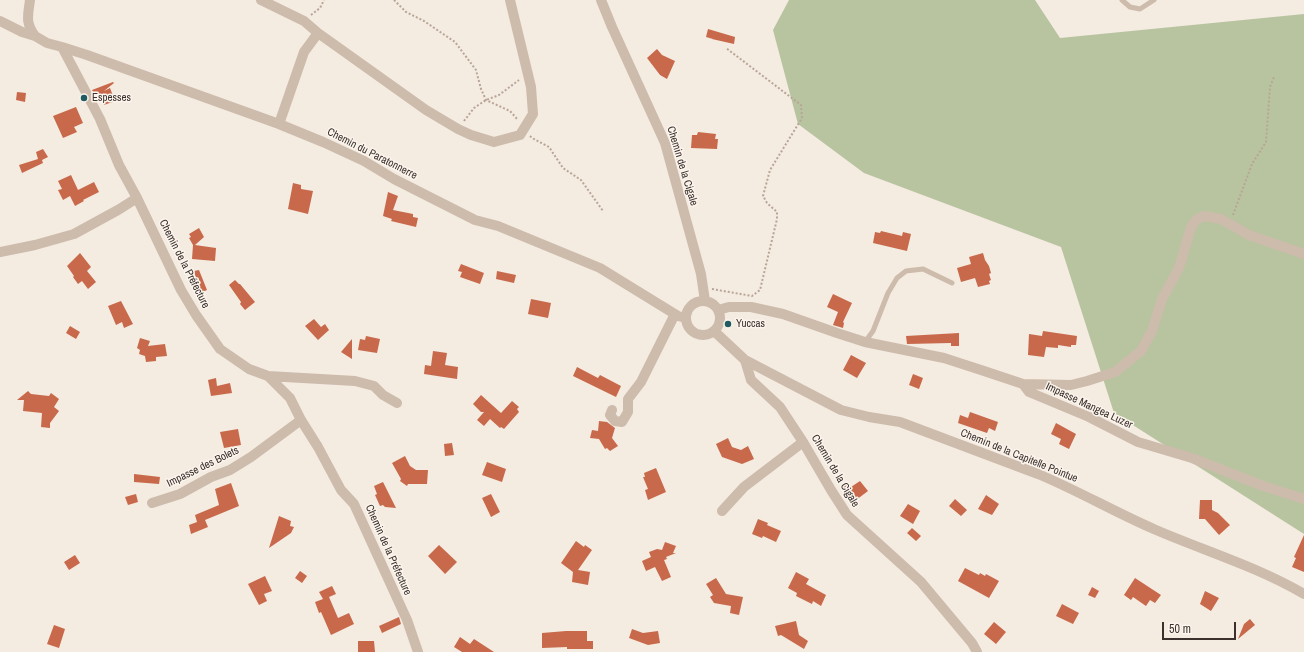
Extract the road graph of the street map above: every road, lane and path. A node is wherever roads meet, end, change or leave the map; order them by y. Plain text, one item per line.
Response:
1 (30, 0) edge
2 (261, 0) edge
3 (324, 0) edge
4 (394, 0) edge
5 (510, 0) edge
6 (602, 0) edge
7 (1122, 0) edge
8 (1154, 0) edge
9 (308, 18) dead end
10 (0, 21) edge
11 (318, 33) junction
12 (35, 36) junction
13 (62, 47) junction
14 (726, 48) dead end
15 (1274, 77) dead end
16 (522, 78) dead end
17 (486, 100) junction
18 (279, 124) junction
19 (521, 124) dead end
20 (458, 129) junction
21 (527, 132) dead end
22 (137, 198) junction
23 (603, 211) dead end
24 (1227, 222) junction
25 (0, 252) edge
26 (1304, 254) edge
27 (952, 283) dead end
28 (703, 287) junction
29 (705, 301) junction
30 (718, 310) junction
31 (674, 314) junction
32 (686, 318) junction
33 (714, 331) junction
34 (865, 342) junction
35 (745, 360) junction
36 (268, 376) junction
37 (1023, 384) junction
38 (397, 404) dead end
39 (612, 410) dead end
40 (301, 420) junction
41 (804, 442) junction
42 (1304, 499) edge
43 (152, 503) dead end
44 (722, 511) dead end
45 (1304, 594) edge
46 (418, 652) edge
47 (977, 652) edge

1 - 12 street
2 - 11 street
3 - 9 path
4 - 17 path
5 - 20 street
6 - 28 street, Chemin de la Cigale
7 - 8 lane
10 - 12 street, Chemin du Paratonnerre
11 - 18 street
11 - 20 street
12 - 13 street, Chemin du Paratonnerre
13 - 18 street, Chemin du Paratonnerre
13 - 22 street, Chemin de la Préfecture
14 - 28 path
15 - 24 path
16 - 17 path
17 - 19 path
17 - 20 path
18 - 31 street, Chemin du Paratonnerre
21 - 23 path
22 - 25 street
22 - 36 street, Chemin de la Préfecture
24 - 26 street
24 - 37 street
27 - 34 lane
28 - 29 street, Chemin de la Cigale
29 - 30 street
29 - 32 street
30 - 33 street
30 - 34 street, Impasse Mangea Luzer
31 - 32 street, Chemin du Paratonnerre
31 - 39 street
32 - 33 street
33 - 35 street
34 - 37 street, Impasse Mangea Luzer
35 - 41 street, Chemin de la Cigale
35 - 45 street, Chemin de la Capitelle Pointue
36 - 38 street
36 - 40 street, Chemin de la Préfecture
37 - 42 street, Impasse Mangea Luzer
40 - 43 street, Impasse des Bolets
40 - 46 street, Chemin de la Préfecture
41 - 44 street
41 - 47 street, Chemin de la Cigale

